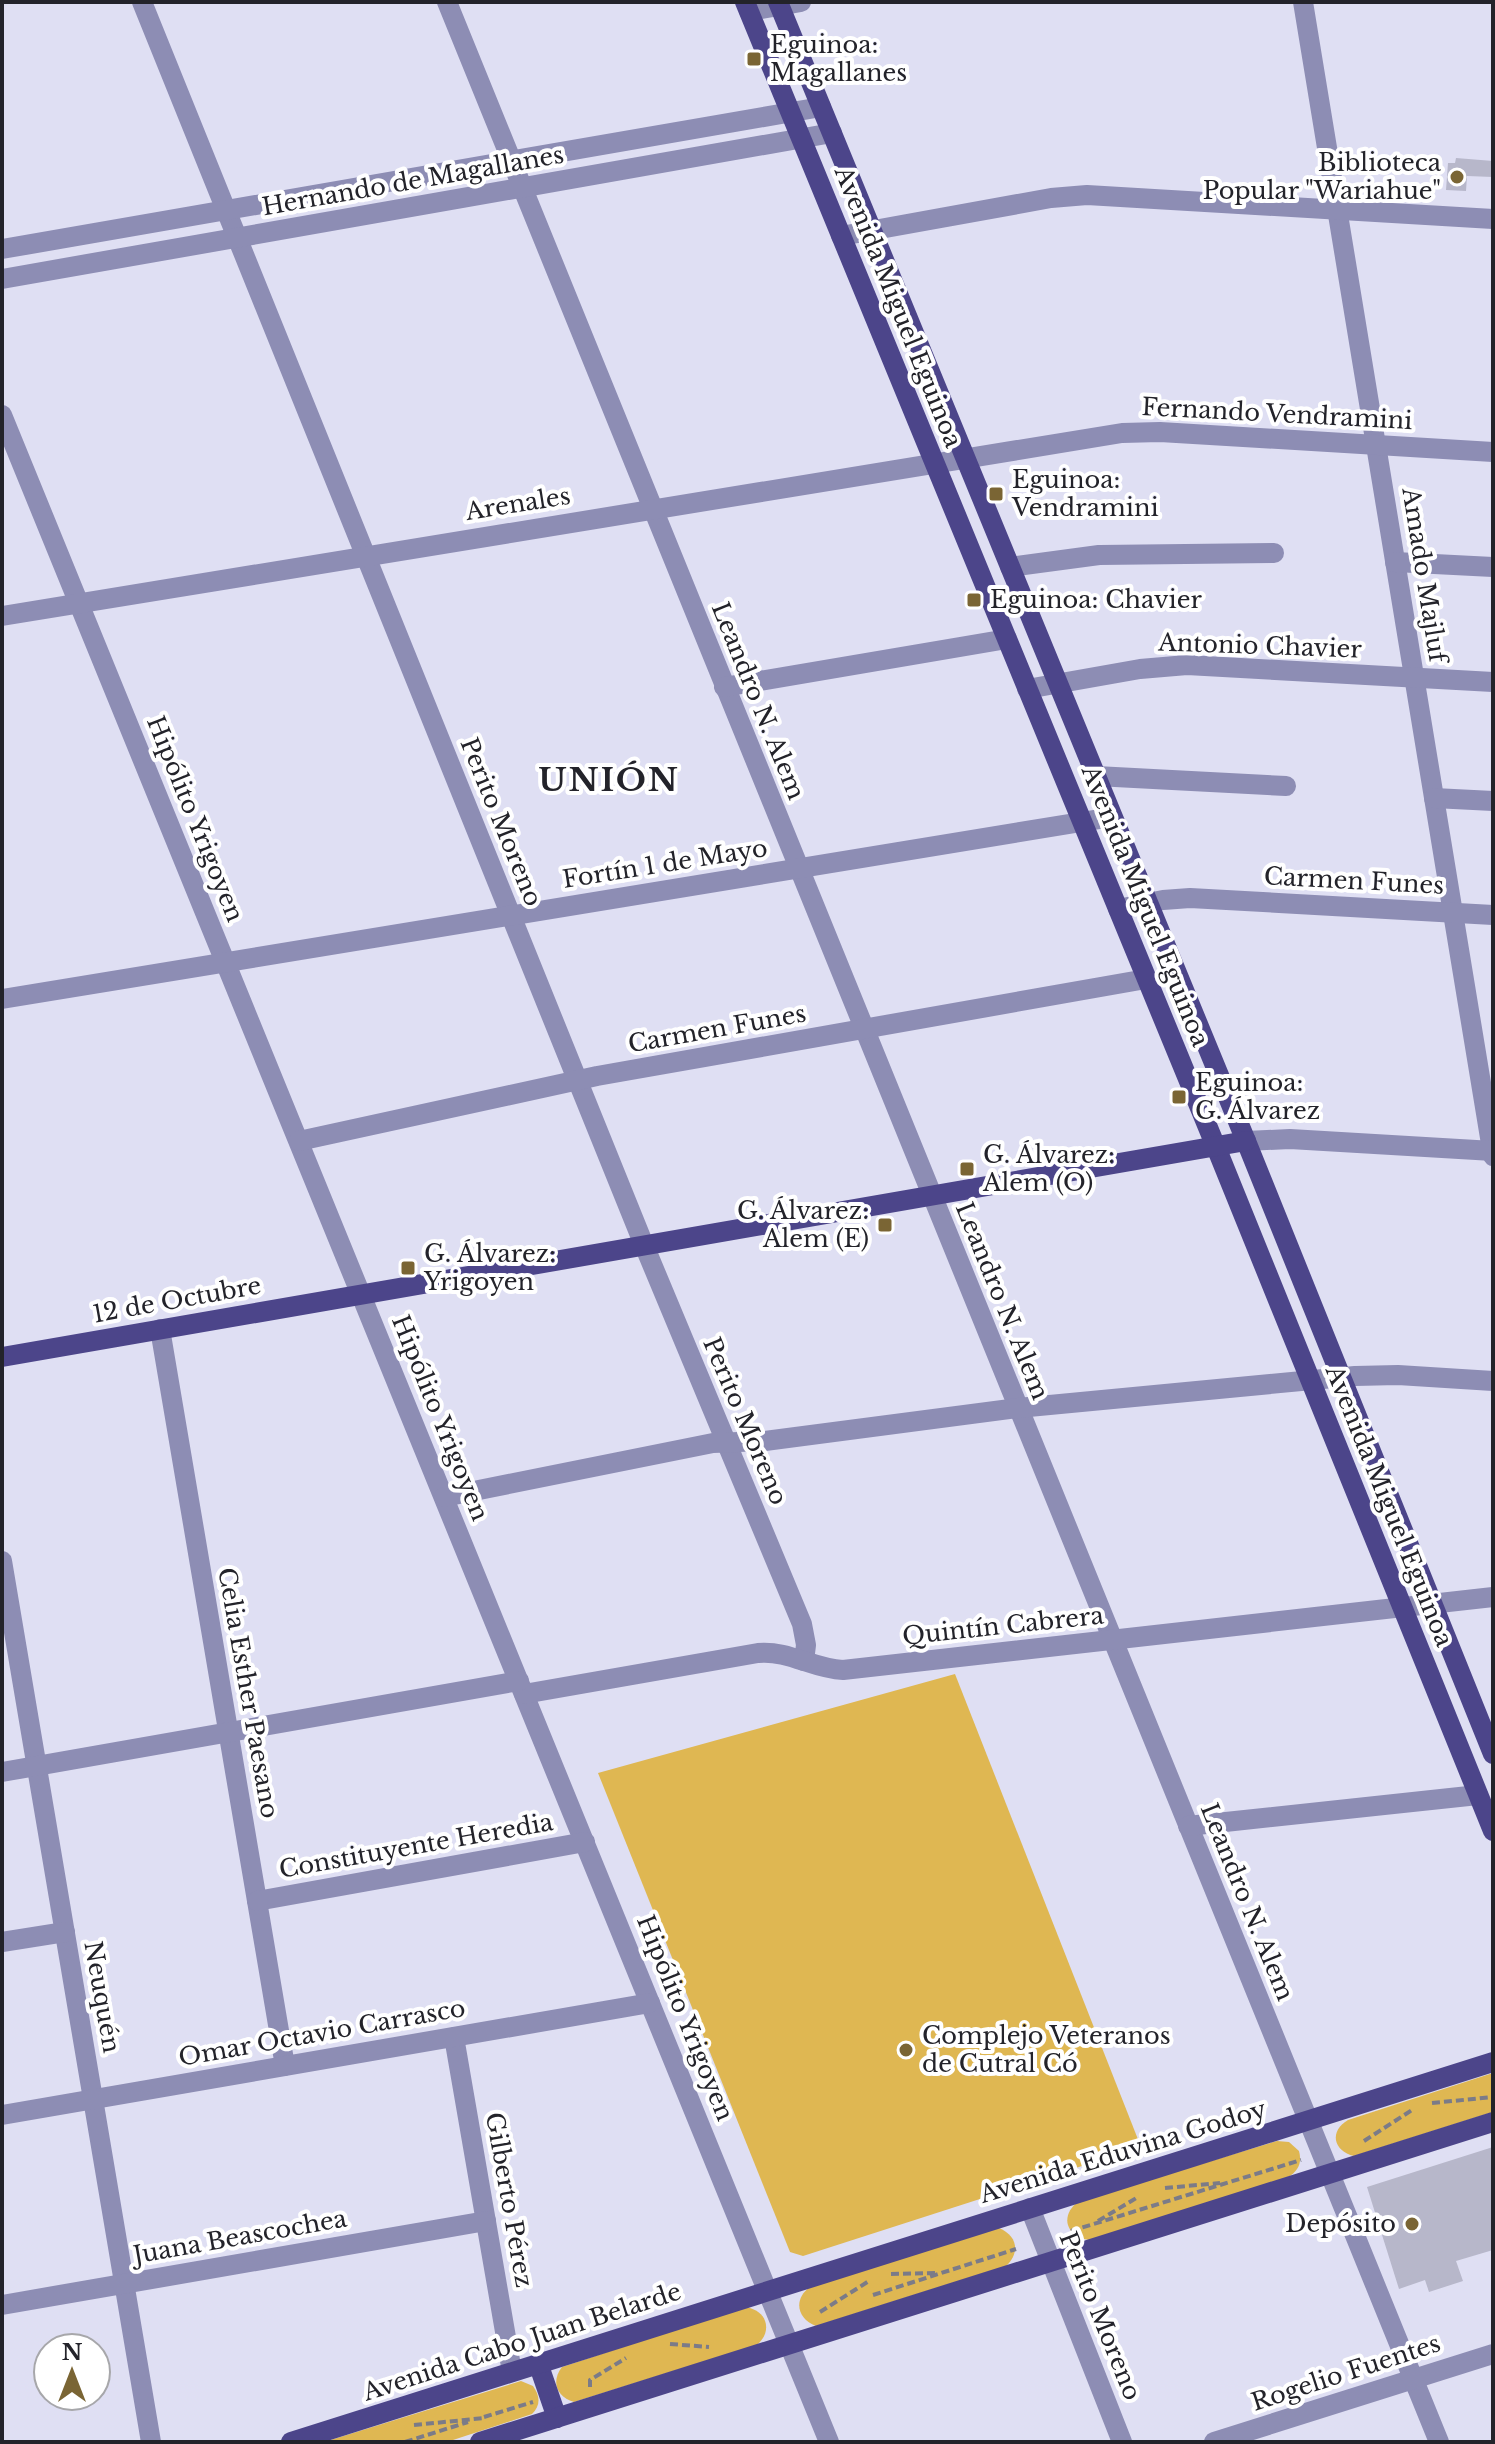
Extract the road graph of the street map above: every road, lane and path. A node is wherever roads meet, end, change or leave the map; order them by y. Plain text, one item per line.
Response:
1 (142, 2) edge
2 (447, 2) edge
3 (801, 2) edge
4 (1303, 2) edge
5 (779, 4) edge
6 (747, 7) edge
7 (821, 107) junction
8 (791, 114) junction
9 (832, 133) junction
10 (802, 140) junction
11 (513, 161) junction
12 (523, 188) junction
13 (1337, 210) junction
14 (227, 211) junction
15 (1493, 219) edge
16 (872, 231) junction
17 (841, 236) junction
18 (239, 238) junction
19 (2, 249) edge
20 (2, 279) edge
21 (2, 415) edge
22 (1376, 445) junction
23 (1493, 452) edge
24 (965, 457) junction
25 (934, 462) junction
26 (652, 509) junction
27 (1274, 553) dead end
28 (366, 555) junction
29 (1395, 562) junction
30 (1010, 567) junction
31 (1493, 567) edge
32 (78, 602) junction
33 (2, 616) edge
34 (1007, 639) junction
35 (1415, 678) junction
36 (1493, 682) edge
37 (1058, 684) junction
38 (724, 687) junction
39 (1027, 689) junction
40 (1096, 776) junction
41 (1286, 786) dead end
42 (1434, 798) junction
43 (1493, 801) edge
44 (1112, 817) junction
45 (1082, 821) junction
46 (798, 868) junction
47 (1148, 903) junction
48 (1118, 909) junction
49 (1453, 913) junction
50 (510, 915) junction
51 (1493, 915) edge
52 (226, 963) junction
53 (1146, 979) junction
54 (2, 999) edge
55 (864, 1029) junction
56 (1483, 1038) edge
57 (577, 1081) junction
58 (299, 1141) junction
59 (1246, 1141) junction
60 (1216, 1147) junction
61 (1493, 1153) edge
62 (931, 1196) junction
63 (644, 1245) junction
64 (361, 1294) junction
65 (160, 1329) junction
66 (2, 1357) edge
67 (1341, 1377) junction
68 (1310, 1380) junction
69 (1493, 1381) edge
70 (1018, 1408) junction
71 (726, 1442) junction
72 (444, 1497) junction
73 (2, 1561) edge
74 (1493, 1597) edge
75 (1433, 1604) junction
76 (1402, 1607) junction
77 (1112, 1640) junction
78 (804, 1661) junction
79 (522, 1688) junction
80 (229, 1732) junction
81 (1493, 1754) edge
82 (37, 1766) junction
83 (2, 1772) edge
84 (1478, 1795) junction
85 (1188, 1826) junction
86 (1493, 1831) edge
87 (585, 1842) junction
88 (257, 1901) junction
89 (65, 1932) junction
90 (2, 1942) edge
91 (650, 2003) junction
92 (454, 2037) junction
93 (1493, 2062) edge
94 (285, 2066) junction
95 (1493, 2097) edge
96 (94, 2099) junction
97 (2, 2115) edge
98 (1308, 2121) junction
99 (1493, 2122) edge
100 (1364, 2141) dead end
101 (1301, 2160) dead end
102 (1330, 2174) junction
103 (1227, 2183) junction
104 (1151, 2189) dead end
105 (1139, 2196) dead end
106 (1030, 2208) junction
107 (486, 2221) junction
108 (1093, 2225) junction
109 (1071, 2231) dead end
110 (1016, 2249) dead end
111 (1051, 2262) junction
112 (942, 2273) junction
113 (125, 2284) junction
114 (768, 2291) junction
115 (861, 2299) dead end
116 (847, 2303) dead end
117 (2, 2305) edge
118 (820, 2312) junction
119 (811, 2315) dead end
120 (667, 2344) dead end
121 (790, 2344) junction
122 (714, 2348) dead end
123 (1493, 2354) edge
124 (627, 2357) dead end
125 (538, 2363) junction
126 (512, 2372) junction
127 (1414, 2379) junction
128 (590, 2387) dead end
129 (557, 2418) junction
130 (478, 2419) junction
131 (415, 2425) dead end
132 (151, 2442) edge
133 (291, 2442) edge
134 (405, 2442) edge
135 (480, 2442) edge
136 (829, 2442) edge
137 (1122, 2442) edge
138 (1214, 2442) edge
139 (1439, 2442) edge

1 - 14 street, Perito Moreno
2 - 11 street, Leandro N. Alem
3 - 5 street
4 - 13 street, Amado Majluf
5 - 6 street
5 - 7 main road, Avenida Miguel Eguinoa
6 - 8 main road, Avenida Miguel Eguinoa
7 - 8 street, Hernando de Magallanes
7 - 9 main road, Avenida Miguel Eguinoa
8 - 10 main road, Avenida Miguel Eguinoa
8 - 11 street, Hernando de Magallanes
9 - 10 street, Hernando de Magallanes
9 - 16 main road, Avenida Miguel Eguinoa
10 - 12 street, Hernando de Magallanes
10 - 17 main road, Avenida Miguel Eguinoa
11 - 12 street, Leandro N. Alem
11 - 14 street, Hernando de Magallanes
12 - 18 street, Hernando de Magallanes
12 - 26 street, Leandro N. Alem
13 - 15 street
13 - 16 street
13 - 22 street, Amado Majluf
14 - 18 street, Perito Moreno
14 - 19 street, Hernando de Magallanes
16 - 17 street
16 - 24 main road, Avenida Miguel Eguinoa
17 - 25 main road, Avenida Miguel Eguinoa
18 - 20 street, Hernando de Magallanes
18 - 28 street, Perito Moreno
21 - 32 street, Hipólito Yrigoyen
22 - 23 street, Fernando Vendramini
22 - 24 street, Fernando Vendramini
22 - 29 street, Amado Majluf
24 - 25 street, Arenales
24 - 30 main road, Avenida Miguel Eguinoa
25 - 26 street, Arenales
25 - 34 main road, Avenida Miguel Eguinoa
26 - 28 street, Arenales
26 - 38 street, Leandro N. Alem
27 - 30 street
28 - 32 street, Arenales
28 - 50 street, Perito Moreno
29 - 31 street
29 - 35 street, Amado Majluf
30 - 37 main road, Avenida Miguel Eguinoa
32 - 33 street, Arenales
32 - 52 street, Hipólito Yrigoyen
34 - 38 street
34 - 39 main road, Avenida Miguel Eguinoa
35 - 36 street, Antonio Chavier
35 - 37 street, Antonio Chavier
35 - 42 street, Amado Majluf
37 - 39 street, Antonio Chavier
37 - 40 main road, Avenida Miguel Eguinoa
38 - 46 street, Leandro N. Alem
39 - 45 main road, Avenida Miguel Eguinoa
40 - 41 street
40 - 44 main road, Avenida Miguel Eguinoa
42 - 43 street
42 - 49 street, Amado Majluf
44 - 45 street, Fortín 1 de Mayo
44 - 47 main road, Avenida Miguel Eguinoa
45 - 46 street, Fortín 1 de Mayo
45 - 48 main road, Avenida Miguel Eguinoa
46 - 50 street, Fortín 1 de Mayo
46 - 55 street, Leandro N. Alem
47 - 48 street, Carmen Funes
47 - 49 street, Carmen Funes
47 - 59 main road, Avenida Miguel Eguinoa
48 - 53 main road, Avenida Miguel Eguinoa
49 - 51 street, Carmen Funes
49 - 56 street, Amado Majluf
50 - 52 street, Fortín 1 de Mayo
50 - 57 street, Perito Moreno
52 - 54 street, Fortín 1 de Mayo
52 - 58 street, Hipólito Yrigoyen
53 - 55 street, Carmen Funes
53 - 60 main road, Avenida Miguel Eguinoa
55 - 57 street, Carmen Funes
55 - 62 street, Leandro N. Alem
56 - 61 street, Amado Majluf
57 - 58 street, Carmen Funes
57 - 63 street, Perito Moreno
58 - 64 street, Hipólito Yrigoyen
59 - 60 main road, 12 de Octubre
59 - 61 street
59 - 67 main road, Avenida Miguel Eguinoa
60 - 62 main road, 12 de Octubre
60 - 68 main road, Avenida Miguel Eguinoa
62 - 63 main road, 12 de Octubre
62 - 70 street, Leandro N. Alem
63 - 64 main road, 12 de Octubre
63 - 71 street, Perito Moreno
64 - 65 main road, 12 de Octubre
64 - 72 street, Hipólito Yrigoyen
65 - 66 main road, 12 de Octubre
65 - 80 street, Celia Esther Paesano
67 - 68 street
67 - 69 street
67 - 75 main road, Avenida Miguel Eguinoa
68 - 70 street
68 - 76 main road, Avenida Miguel Eguinoa
70 - 71 street
70 - 77 street, Leandro N. Alem
71 - 72 street
71 - 78 street, Perito Moreno
72 - 79 street, Hipólito Yrigoyen
73 - 82 street, Neuquén
74 - 75 street, Quintín Cabrera
75 - 76 street, Quintín Cabrera
75 - 81 main road, Avenida Miguel Eguinoa
76 - 77 street, Quintín Cabrera
76 - 84 main road, Avenida Miguel Eguinoa
77 - 78 street, Quintín Cabrera
77 - 85 street, Leandro N. Alem
78 - 79 street, Quintín Cabrera
79 - 80 street, Quintín Cabrera
79 - 87 street, Hipólito Yrigoyen
80 - 82 street, Quintín Cabrera
80 - 88 street, Celia Esther Paesano
82 - 83 street, Quintín Cabrera
82 - 89 street, Neuquén
84 - 85 street
84 - 86 main road, Avenida Miguel Eguinoa
85 - 98 street, Leandro N. Alem
87 - 88 street, Constituyente Heredia
87 - 91 street, Hipólito Yrigoyen
88 - 94 street, Celia Esther Paesano
89 - 90 street
89 - 96 street, Neuquén
91 - 92 street, Omar Octavio Carrasco
91 - 114 street, Hipólito Yrigoyen
92 - 94 street, Omar Octavio Carrasco
92 - 107 street, Gilberto Pérez
93 - 98 main road, Avenida Eduvina Godoy
94 - 96 street, Omar Octavio Carrasco
95 - 100 path
96 - 97 street, Omar Octavio Carrasco
96 - 113 street, Neuquén
98 - 102 street, Leandro N. Alem
98 - 106 main road, Avenida Eduvina Godoy
99 - 102 main road
101 - 103 path
102 - 111 main road
102 - 127 street, Leandro N. Alem
103 - 104 path
103 - 108 path
105 - 108 path
106 - 111 street, Perito Moreno
106 - 114 main road, Avenida Eduvina Godoy
107 - 113 street, Juana Beascochea
107 - 126 street, Gilberto Pérez
108 - 109 path
110 - 112 path
111 - 121 main road
111 - 137 street, Perito Moreno
112 - 115 path
112 - 118 path
113 - 117 street, Juana Beascochea
113 - 132 street, Neuquén
114 - 121 street, Hipólito Yrigoyen
114 - 125 main road, Avenida Cabo Juan Belarde
116 - 118 path
118 - 119 path
120 - 122 path
121 - 129 main road
121 - 136 street, Hipólito Yrigoyen
123 - 127 street, Rogelio Fuentes
124 - 128 path
125 - 126 main road, Avenida Cabo Juan Belarde
125 - 129 main road
126 - 133 main road, Avenida Cabo Juan Belarde
127 - 138 street, Rogelio Fuentes
127 - 139 street, Leandro N. Alem
129 - 135 main road
130 - 130 path
130 - 131 path
130 - 134 path

